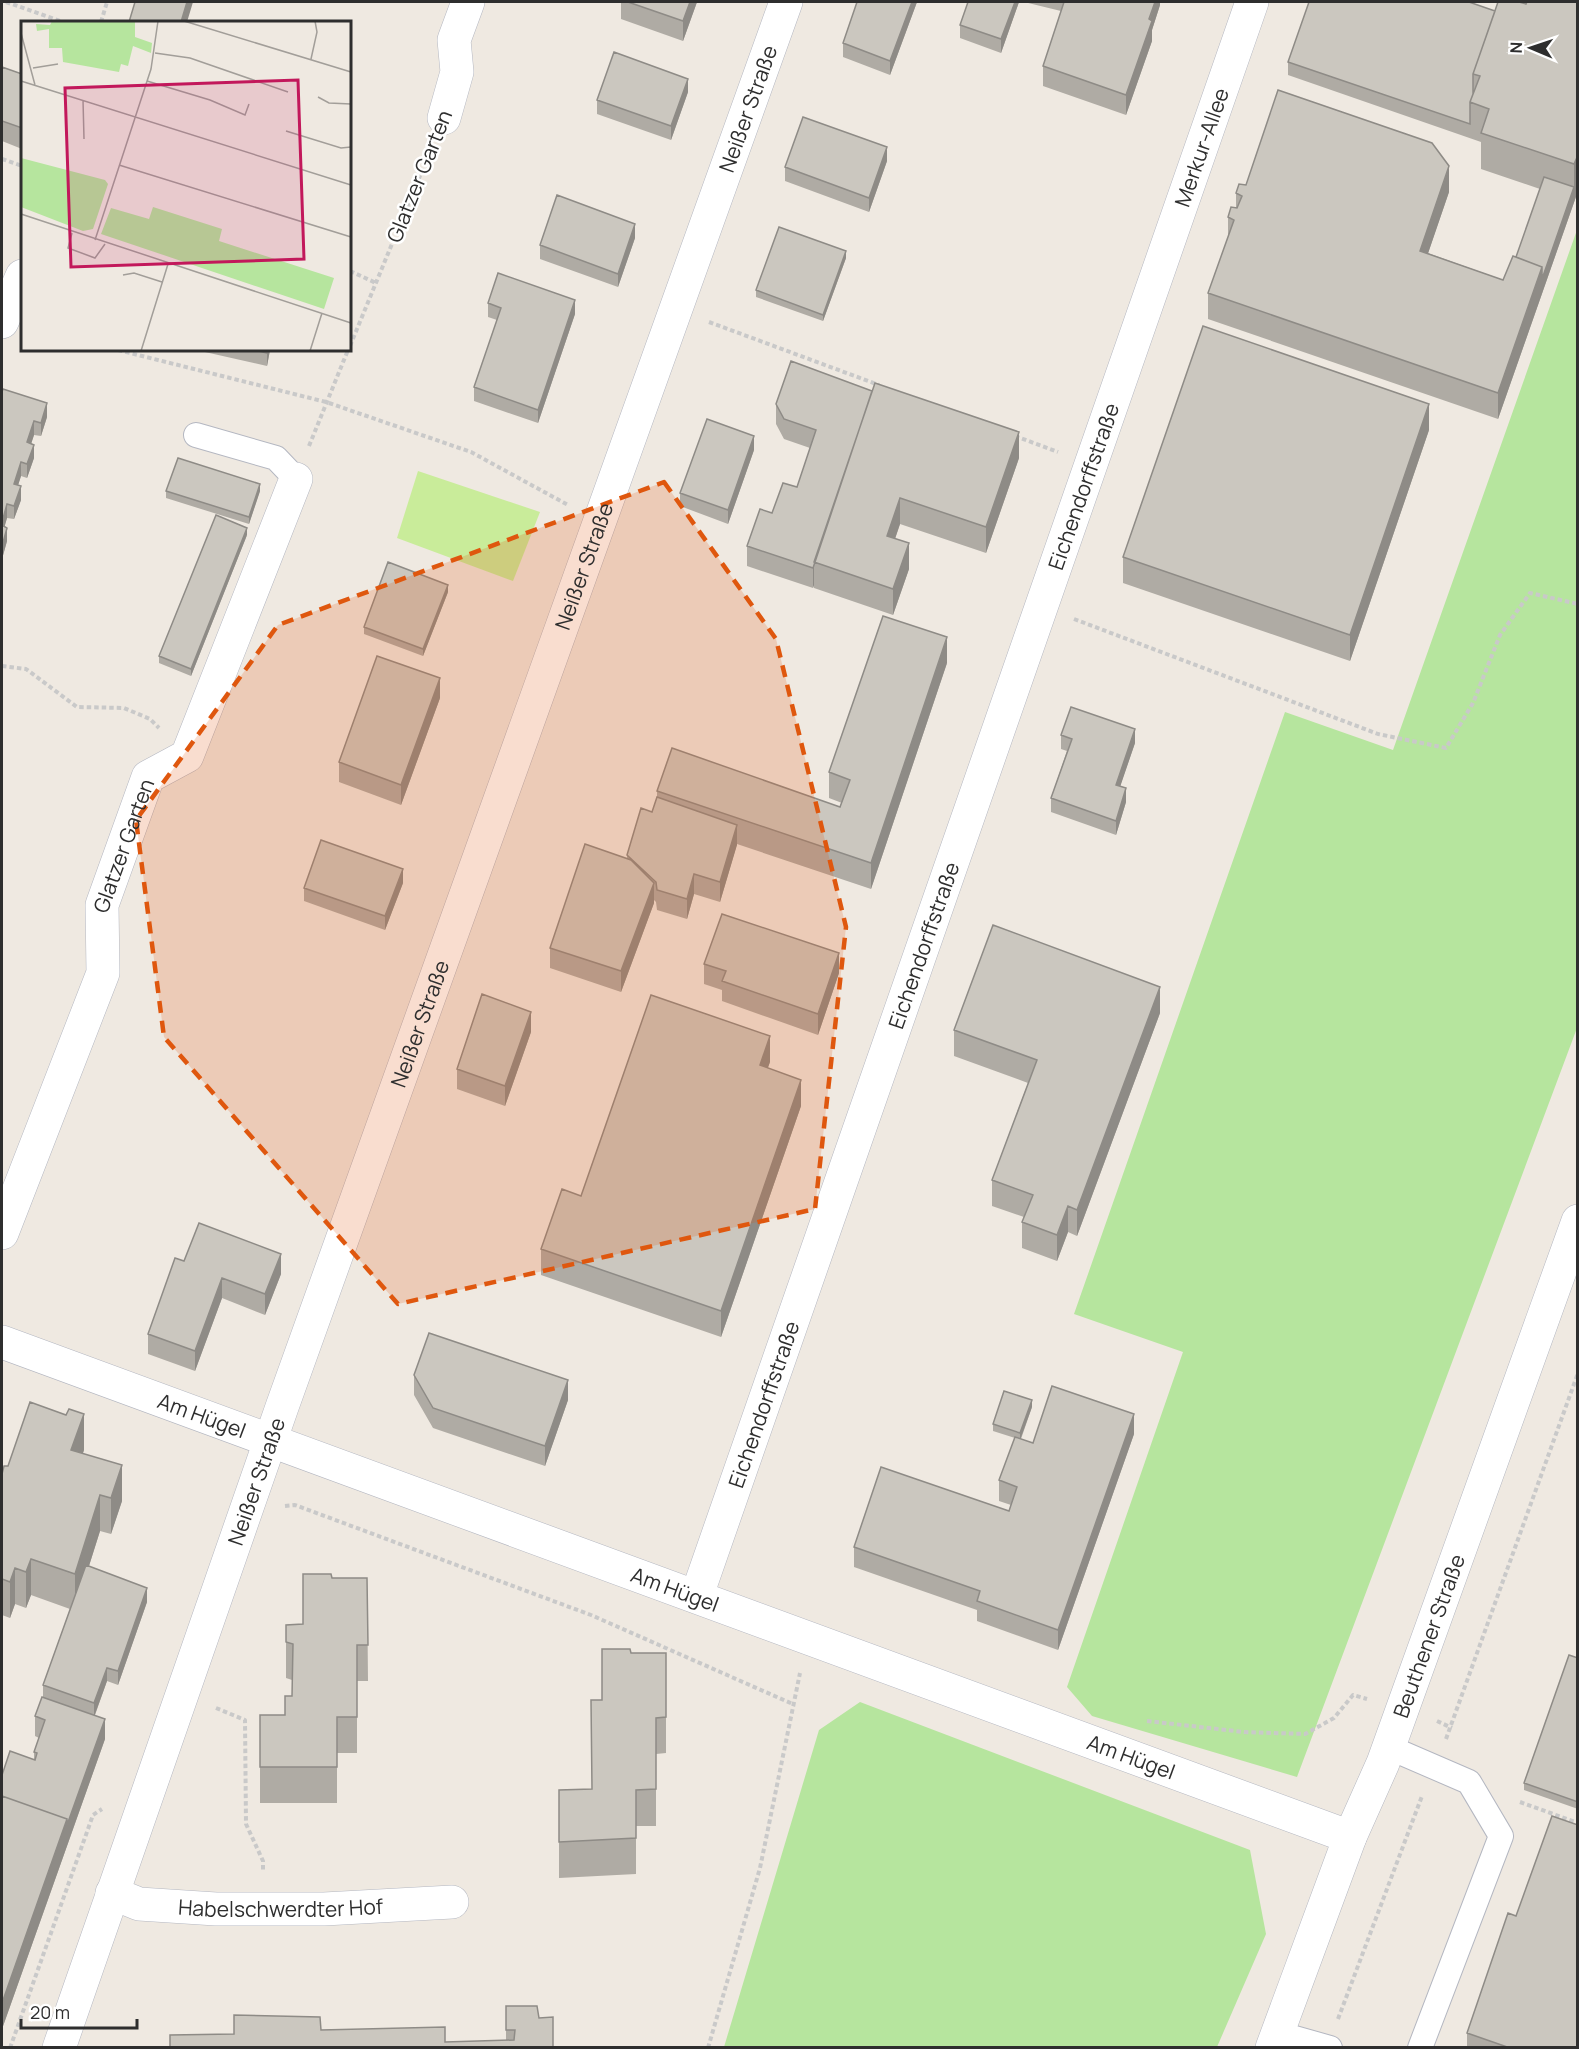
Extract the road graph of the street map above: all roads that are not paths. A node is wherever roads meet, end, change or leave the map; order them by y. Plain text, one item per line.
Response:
1 (468, 2) edge
2 (786, 2) edge
3 (1252, 2) edge
4 (444, 118) road end
5 (21, 278) edge
6 (1151, 294) joint
7 (2, 322) edge
8 (196, 435) dead end
9 (296, 479) joint
10 (1578, 1221) edge
11 (2, 1233) edge
12 (2, 1342) edge
13 (270, 1442) junction
14 (697, 1595) junction
15 (1388, 1747) junction
16 (1350, 1837) junction
17 (112, 1893) junction
18 (452, 1902) dead end
19 (1275, 2040) edge
20 (1328, 2047) edge
21 (59, 2048) edge
22 (1420, 2048) edge

1 - 4 street, Glatzer Garten
2 - 13 street, Neißer Straße
3 - 6 street, Merkur-Allee
5 - 7 street
6 - 14 street, Eichendorffstraße
8 - 9 lane
9 - 11 street, Glatzer Garten
10 - 15 street, Beuthener Straße
12 - 13 street, Am Hügel
13 - 14 street, Am Hügel
13 - 17 street, Neißer Straße
14 - 16 street, Am Hügel
15 - 16 street, Beuthener Straße
15 - 22 lane
16 - 19 street, Beuthener Straße
17 - 18 street, Habelschwerdter Hof
17 - 21 street, Neißer Straße
19 - 20 lane

